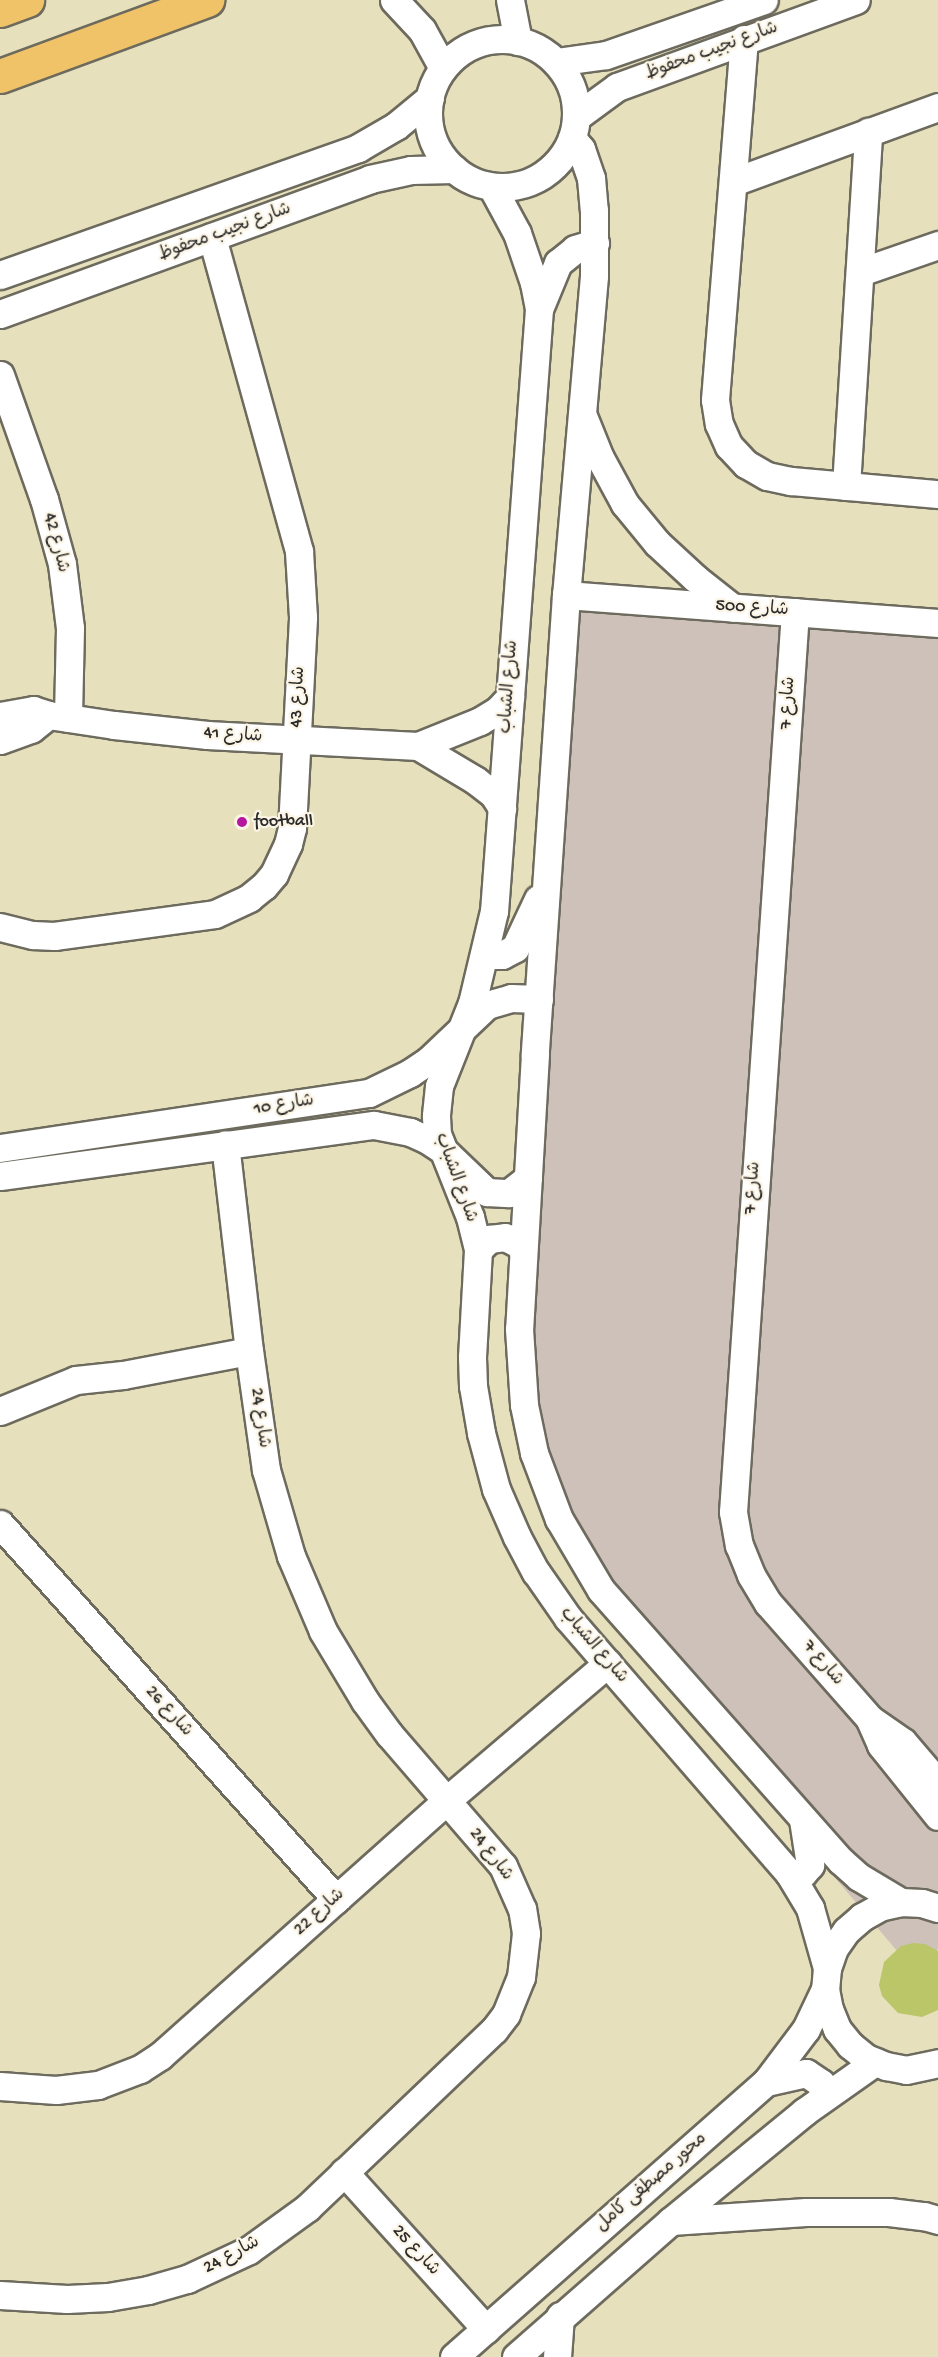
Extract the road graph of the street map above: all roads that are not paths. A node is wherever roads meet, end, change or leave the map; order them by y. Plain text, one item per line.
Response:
1 (27, 0) edge
2 (207, 0) edge
3 (394, 0) edge
4 (510, 0) edge
5 (764, 0) edge
6 (856, 0) edge
7 (0, 10) edge
8 (744, 39) junction
9 (518, 40) junction
10 (646, 42) junction
11 (556, 62) junction
12 (443, 68) junction
13 (656, 71) junction
14 (0, 76) edge
15 (430, 98) junction
16 (938, 107) edge
17 (574, 127) junction
18 (868, 132) junction
19 (358, 148) junction
20 (454, 170) junction
21 (370, 179) junction
22 (733, 182) junction
23 (492, 187) junction
24 (212, 237) junction
25 (595, 243) junction
26 (938, 245) edge
27 (860, 272) junction
28 (0, 275) edge
29 (539, 309) junction
30 (0, 314) edge
31 (0, 375) edge
32 (581, 410) junction
33 (846, 486) junction
34 (938, 494) edge
35 (566, 595) junction
36 (733, 608) junction
37 (795, 612) junction
38 (938, 623) edge
39 (510, 697) junction
40 (0, 716) edge
41 (58, 717) junction
42 (0, 740) edge
43 (297, 740) junction
44 (418, 747) junction
45 (502, 808) junction
46 (546, 880) junction
47 (0, 927) edge
48 (486, 955) junction
49 (539, 999) junction
50 (462, 1030) junction
51 (369, 1093) junction
52 (374, 1125) junction
53 (225, 1144) junction
54 (4, 1148) edge
55 (443, 1150) junction
56 (6, 1175) edge
57 (528, 1178) junction
58 (478, 1250) junction
59 (523, 1251) junction
60 (249, 1350) junction
61 (0, 1411) edge
62 (0, 1524) edge
63 (608, 1663) junction
64 (870, 1719) junction
65 (938, 1783) edge
66 (447, 1800) junction
67 (938, 1816) edge
68 (803, 1820) junction
69 (789, 1873) junction
70 (336, 1899) junction
71 (901, 1902) junction
72 (936, 1905) edge
73 (826, 1978) junction
74 (875, 2062) junction
75 (934, 2067) edge
76 (766, 2082) junction
77 (0, 2086) edge
78 (824, 2097) junction
79 (344, 2172) junction
80 (933, 2212) edge
81 (671, 2221) junction
82 (0, 2295) edge
83 (560, 2316) junction
84 (486, 2329) junction
85 (454, 2357) edge
86 (516, 2357) edge
87 (557, 2357) edge

1 - 7 highway
2 - 14 highway
3 - 12 street
4 - 9 street
5 - 10 street, شارع نجيب محفوظ
6 - 8 street, شارع نجيب محفوظ
8 - 13 street, شارع نجيب محفوظ
8 - 22 street
9 - 11 street
9 - 12 street
10 - 11 street, شارع نجيب محفوظ
10 - 13 street
11 - 17 street
12 - 15 street
13 - 17 street, شارع نجيب محفوظ
15 - 19 street, شارع نجيب محفوظ
15 - 20 street
16 - 18 street
17 - 23 street
17 - 25 street
18 - 22 street
18 - 27 street
19 - 21 street
19 - 28 street, شارع نجيب محفوظ
20 - 21 street, شارع نجيب محفوظ
20 - 23 street
21 - 24 street, شارع نجيب محفوظ
22 - 33 street
23 - 29 street, شارع الشباب
24 - 30 street, شارع نجيب محفوظ
24 - 43 street, شارع 43
25 - 29 street
25 - 32 street
26 - 27 street
27 - 33 street
29 - 39 street, شارع الشباب
31 - 41 street, شارع 42
32 - 35 street
32 - 36 street
33 - 34 street
35 - 36 street, شارع 500
35 - 46 street
36 - 37 street, شارع 500
37 - 38 street, شارع 500
37 - 64 street, شارع 7
39 - 44 street, شارع 41
39 - 45 street, شارع الشباب
40 - 41 street, شارع 41
41 - 42 street
41 - 43 street, شارع 41
43 - 44 street, شارع 41
43 - 47 street, شارع 43
44 - 45 street, شارع 41
45 - 48 street, شارع الشباب
46 - 48 street
46 - 49 street
48 - 50 street, شارع الشباب
49 - 50 street, شارع 10
49 - 57 street
50 - 51 street, شارع 10
50 - 55 street, شارع الشباب
51 - 52 street
51 - 54 street, شارع 10
52 - 53 street, شارع 10
52 - 55 street, شارع 10
53 - 56 street, شارع 10
53 - 60 street, شارع 24
54 - 56 street
55 - 57 street, شارع 10
55 - 58 street, شارع الشباب
57 - 59 street
58 - 59 street
58 - 63 street, شارع الشباب
59 - 68 street
60 - 61 street
60 - 66 street, شارع 24
62 - 70 street, شارع 26
63 - 66 street, شارع 22
63 - 69 street, شارع الشباب
64 - 65 street, شارع 7
64 - 67 street, شارع 7
66 - 70 street, شارع 22
66 - 79 street, شارع 24
68 - 69 street
68 - 71 street
69 - 73 street, شارع الشباب
70 - 77 street, شارع 22
71 - 72 street
71 - 73 street, محور مصطفى كامل
73 - 74 street, شارع الشباب
73 - 76 street, محور مصطفى كامل
74 - 75 street, شارع الشباب
74 - 78 street
76 - 78 street
76 - 84 street, محور مصطفى كامل
78 - 81 street
79 - 82 street, شارع 24
79 - 84 street, شارع 25
80 - 81 street
81 - 83 street
83 - 86 street
83 - 87 street
84 - 85 street, محور مصطفى كامل

